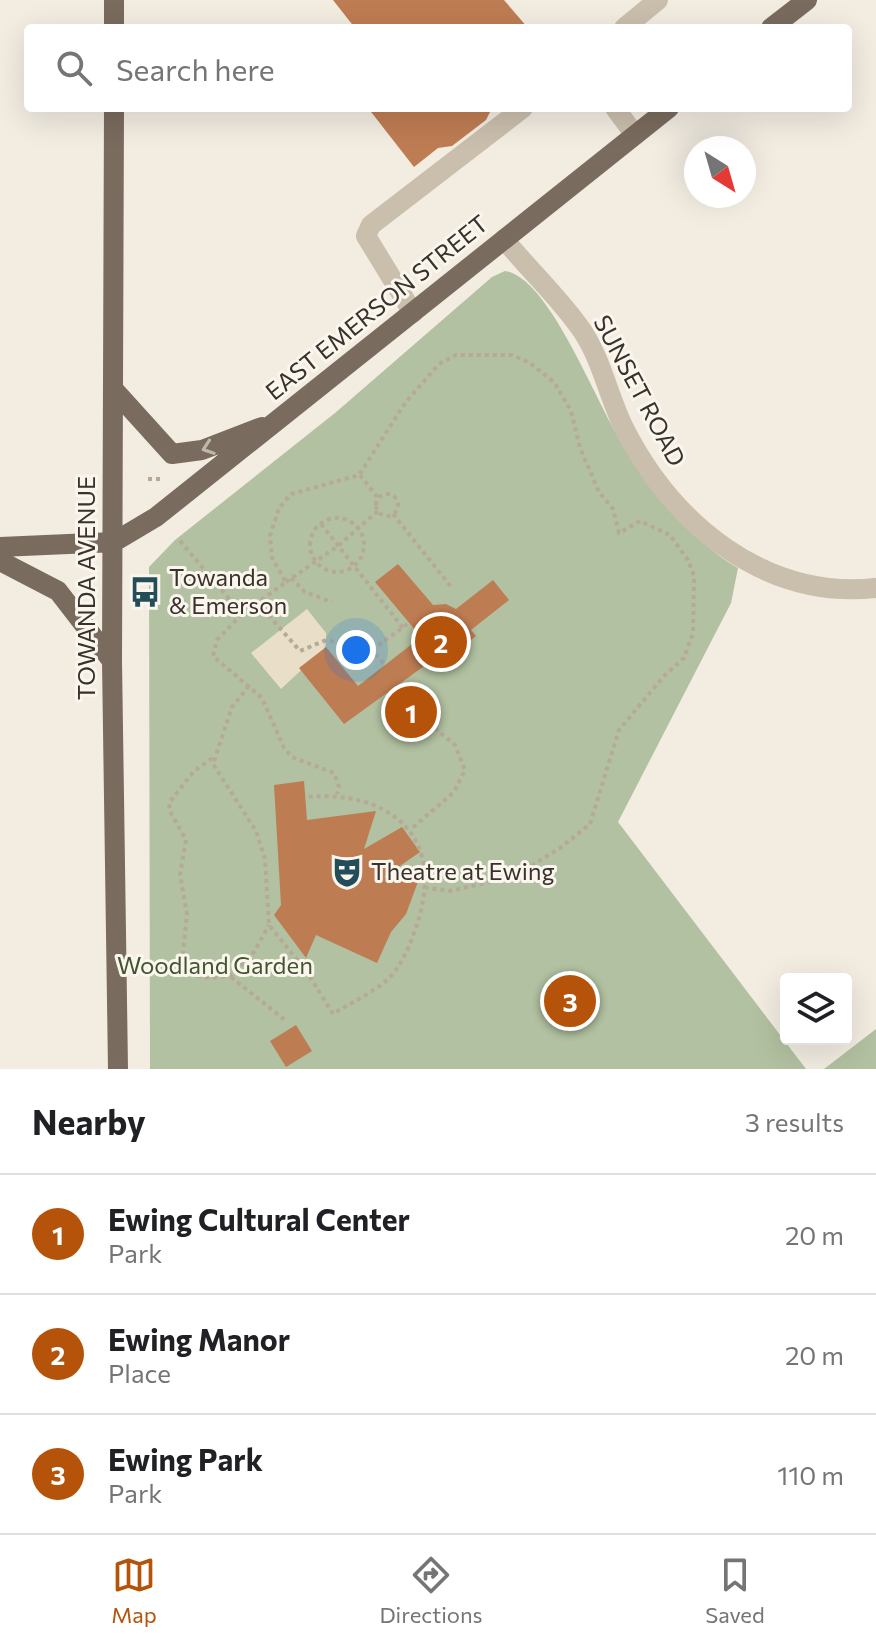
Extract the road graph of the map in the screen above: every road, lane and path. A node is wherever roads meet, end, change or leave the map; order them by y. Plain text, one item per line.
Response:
1 (114, 0) edge
2 (658, 0) edge
3 (807, 0) edge
4 (114, 24) edge
5 (629, 24) edge
6 (776, 24) edge
7 (114, 112) edge
8 (518, 112) edge
9 (618, 112) edge
10 (664, 112) edge
11 (635, 135) junction
12 (504, 239) junction
13 (413, 313) junction
14 (115, 391) junction
15 (281, 420) junction
16 (359, 475) junction
17 (148, 479) dead end
18 (163, 479) dead end
19 (378, 498) junction
20 (378, 511) junction
21 (393, 514) junction
22 (321, 524) junction
23 (358, 528) junction
24 (180, 541) dead end
25 (114, 542) junction
26 (338, 546) junction
27 (0, 547) edge
28 (0, 561) edge
29 (316, 562) junction
30 (354, 566) junction
31 (288, 580) junction
32 (452, 588) dead end
33 (876, 588) edge
34 (332, 602) dead end
35 (258, 603) junction
36 (242, 614) junction
37 (409, 623) dead end
38 (403, 628) junction
39 (372, 651) junction
40 (112, 661) junction
41 (384, 664) dead end
42 (399, 685) dead end
43 (249, 686) junction
44 (214, 757) junction
45 (337, 794) junction
46 (305, 797) dead end
47 (410, 830) junction
48 (427, 888) junction
49 (269, 925) junction
50 (230, 976) junction
51 (285, 1020) dead end
52 (118, 1069) edge

1 - 4 main road
2 - 5 street
3 - 6 main road
7 - 14 main road, TOWANDA AVENUE
8 - 13 street
9 - 11 street
10 - 11 main road, EAST EMERSON STREET
11 - 12 main road, EAST EMERSON STREET
12 - 13 main road, EAST EMERSON STREET
12 - 33 street, SUNSET ROAD
13 - 15 main road, EAST EMERSON STREET
15 -> 14 main road
14 - 25 main road, TOWANDA AVENUE
15 - 25 main road, EAST EMERSON STREET
16 - 19 path
16 - 31 path
16 - 48 path
17 - 18 path
19 - 20 path
19 - 21 path
20 - 21 path
20 - 23 path
21 - 32 path
22 - 23 path
22 - 26 path
22 - 29 path
23 - 26 path
23 - 30 path
24 - 36 path
25 - 27 main road
25 - 40 main road, TOWANDA AVENUE
26 - 29 path
26 - 30 path
28 - 40 main road
29 - 30 path
29 - 31 path
30 - 38 path
31 - 34 path
31 - 35 path
35 - 36 path
35 - 39 path
36 - 43 path
37 - 38 path
38 - 39 path
39 - 41 path
40 - 52 main road, TOWANDA AVENUE
42 - 47 path
43 - 44 path
43 - 45 path
44 - 49 path
44 - 50 path
45 - 46 path
45 - 47 path
47 - 48 path
48 - 49 path
49 - 50 path
50 - 51 path

